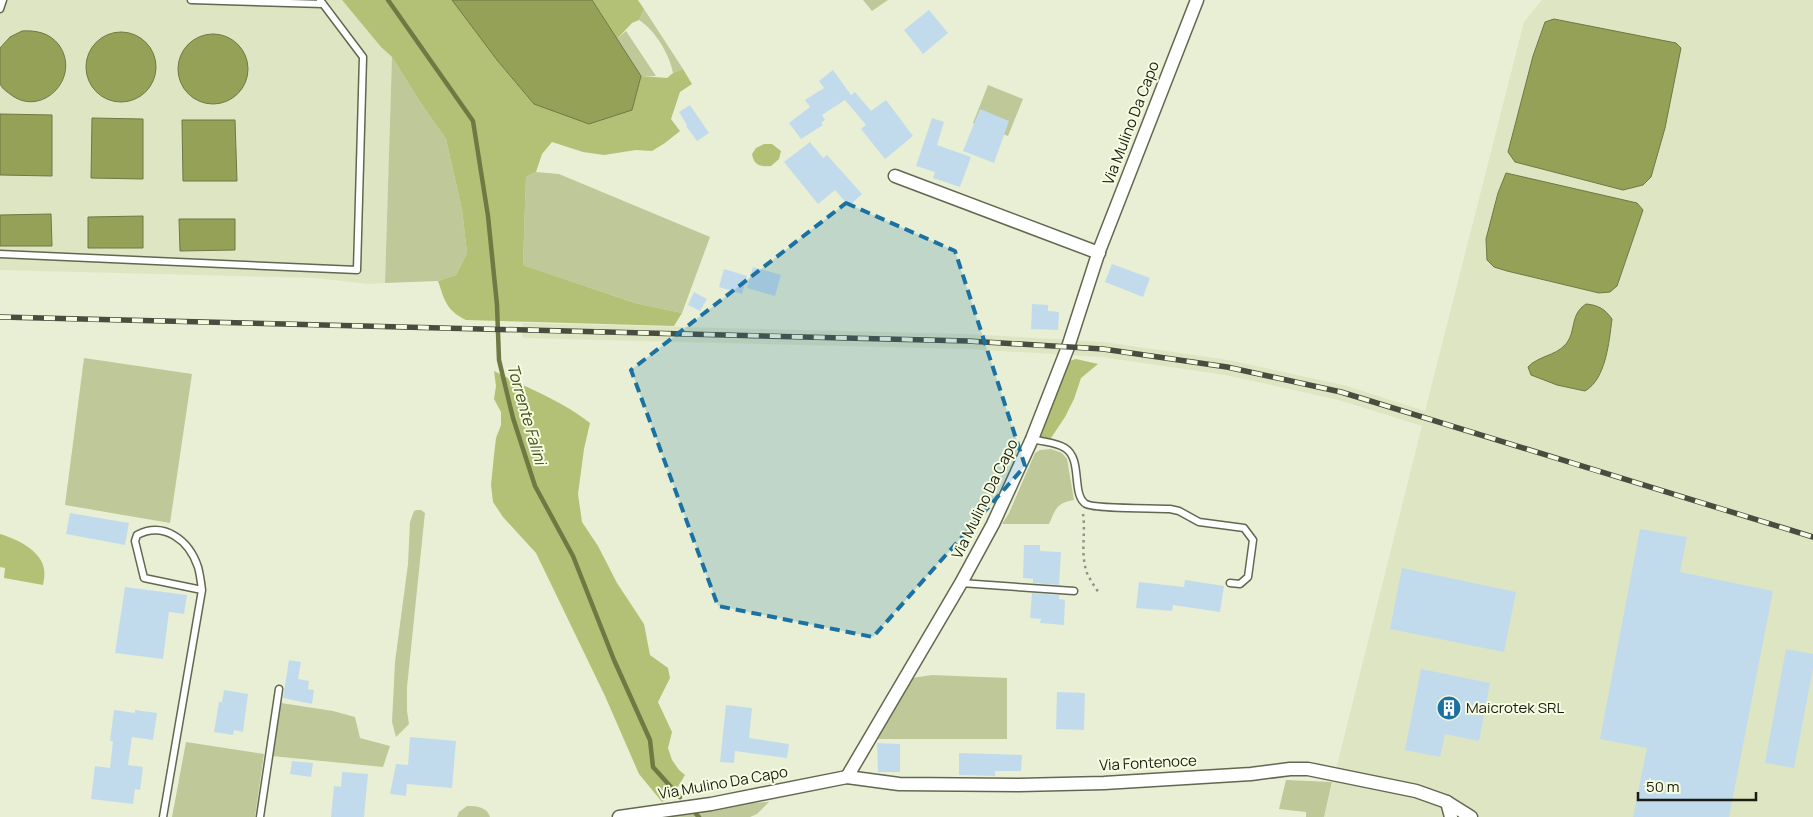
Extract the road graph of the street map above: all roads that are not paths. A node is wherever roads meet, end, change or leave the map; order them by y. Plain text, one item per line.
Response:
1 (3, 0) edge
2 (191, 0) edge
3 (1197, 0) edge
4 (321, 2) edge
5 (0, 9) edge
6 (896, 176) dead end
7 (1099, 253) junction
8 (0, 254) edge
9 (1032, 439) junction
10 (961, 583) junction
11 (1230, 583) dead end
12 (202, 590) junction
13 (1074, 591) dead end
14 (278, 689) dead end
15 (847, 778) junction
16 (1447, 802) junction
17 (163, 817) edge
18 (260, 817) edge
19 (619, 817) edge
20 (1451, 817) edge
21 (1471, 817) edge

1 - 5 lane
2 - 4 lane
3 - 7 street, Via Mulino Da Capo
4 - 8 lane
6 - 7 street
7 - 9 street, Via Mulino Da Capo
9 - 10 street, Via Mulino Da Capo
9 - 11 lane
10 - 13 lane
10 - 15 street, Via Mulino Da Capo
12 - 12 lane
12 - 17 lane
14 - 18 lane
15 - 16 street, Via Fontenoce
15 - 19 street, Via Mulino Da Capo
16 - 20 street
16 - 21 street, Via Fontenoce

